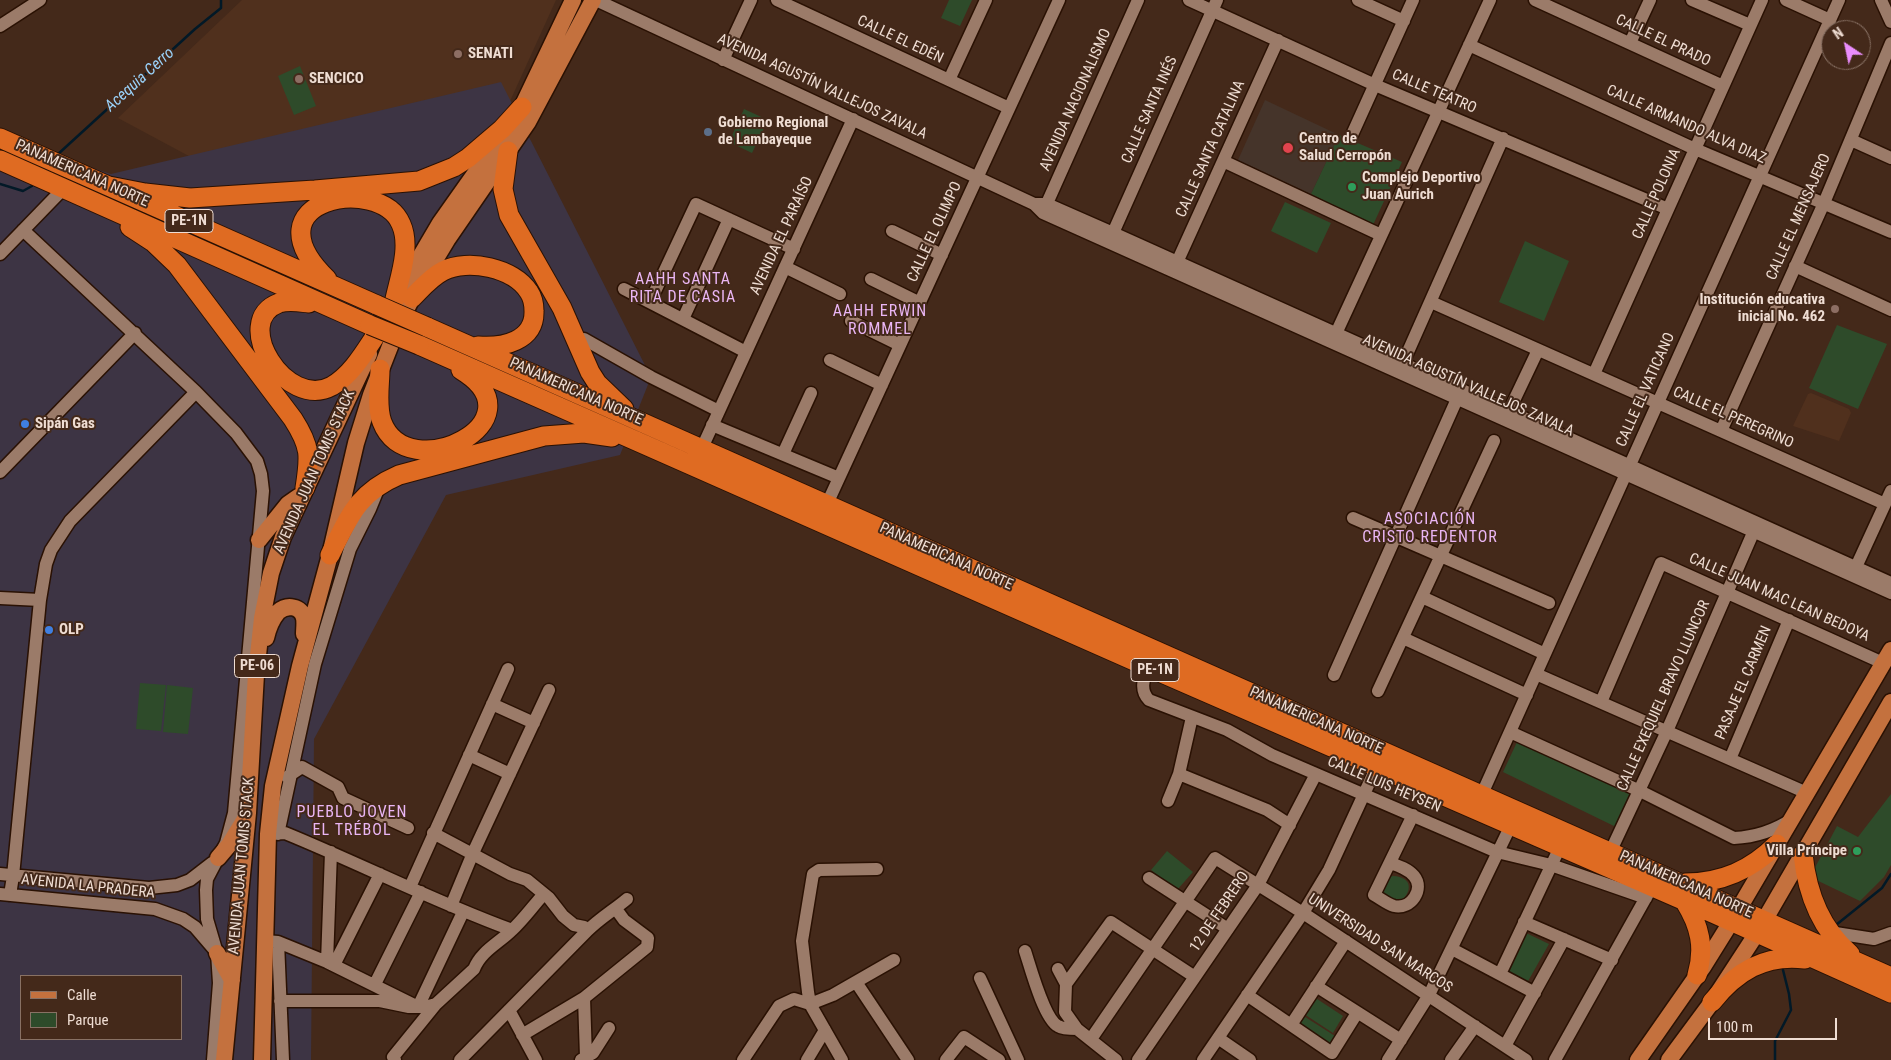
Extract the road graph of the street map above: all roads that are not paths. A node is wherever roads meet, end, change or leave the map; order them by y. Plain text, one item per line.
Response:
1 (40, 0) edge
2 (573, 0) edge
3 (595, 0) edge
4 (751, 0) edge
5 (777, 0) edge
6 (986, 0) edge
7 (1059, 0) edge
8 (1138, 0) edge
9 (1189, 0) edge
10 (1358, 0) edge
11 (1413, 0) edge
12 (1490, 0) edge
13 (1536, 0) edge
14 (1650, 0) edge
15 (1692, 0) edge
16 (1762, 0) edge
17 (1786, 0) edge
18 (1839, 0) edge
19 (1882, 0) edge
20 (1215, 5) edge
21 (1830, 20) joint
22 (1404, 21) junction
23 (1891, 22) edge
24 (1750, 25) junction
25 (0, 26) edge
26 (1278, 40) junction
27 (1821, 40) edge
28 (1891, 43) edge
29 (1630, 44) junction
30 (1469, 45) junction
31 (723, 60) junction
32 (949, 80) junction
33 (1375, 84) junction
34 (1723, 86) junction
35 (522, 107) junction
36 (1009, 108) junction
37 (1438, 111) junction
38 (853, 119) junction
39 (1351, 137) dead end
40 (0, 138) edge
41 (1503, 138) junction
42 (1851, 140) junction
43 (1695, 149) junction
44 (508, 151) junction
45 (1891, 158) edge
46 (0, 160) edge
47 (1223, 161) junction
48 (1760, 176) junction
49 (978, 177) junction
50 (109, 186) junction
51 (64, 188) junction
52 (94, 202) junction
53 (1824, 203) junction
54 (1042, 207) junction
55 (1668, 209) junction
56 (729, 219) junction
57 (23, 230) junction
58 (892, 230) dead end
59 (1891, 232) edge
60 (1112, 233) junction
61 (1381, 235) junction
62 (794, 249) junction
63 (0, 254) edge
64 (942, 255) junction
65 (1795, 266) junction
66 (785, 267) junction
67 (1175, 267) junction
68 (871, 278) dead end
69 (333, 285) junction
70 (624, 289) dead end
71 (840, 294) dead end
72 (404, 299) junction
73 (650, 302) junction
74 (1431, 302) junction
75 (920, 303) junction
76 (324, 305) junction
77 (1891, 310) edge
78 (377, 317) junction
79 (682, 319) junction
80 (851, 321) dead end
81 (135, 333) junction
82 (584, 338) dead end
83 (1334, 338) junction
84 (900, 345) junction
85 (471, 346) junction
86 (1538, 350) junction
87 (746, 352) junction
88 (440, 354) junction
89 (830, 360) dead end
90 (1403, 363) junction
91 (380, 369) junction
92 (1594, 374) junction
93 (882, 384) junction
94 (196, 392) junction
95 (811, 392) dead end
96 (1457, 399) junction
97 (1658, 403) junction
98 (719, 411) junction
99 (1509, 411) junction
100 (632, 417) junction
101 (712, 425) junction
102 (1721, 431) junction
103 (1494, 441) dead end
104 (641, 442) junction
105 (702, 448) junction
106 (783, 454) junction
107 (1628, 470) junction
108 (0, 472) edge
109 (839, 478) junction
110 (304, 491) junction
111 (1891, 491) edge
112 (827, 504) junction
113 (1885, 504) junction
114 (1353, 518) dead end
115 (1755, 527) junction
116 (1396, 538) junction
117 (259, 540) junction
118 (1440, 557) junction
119 (334, 563) junction
120 (1856, 567) junction
121 (1891, 583) edge
122 (1727, 592) junction
123 (1891, 592) edge
124 (1422, 597) junction
125 (0, 598) edge
126 (40, 600) junction
127 (334, 602) junction
128 (1549, 603) dead end
129 (316, 608) junction
130 (1788, 620) junction
131 (1402, 638) junction
132 (1545, 654) junction
133 (1887, 657) edge
134 (300, 666) junction
135 (1148, 667) junction
136 (508, 669) dead end
137 (256, 674) junction
138 (1536, 674) junction
139 (1334, 675) dead end
140 (549, 690) dead end
141 (1378, 691) dead end
142 (1527, 695) junction
143 (1601, 702) junction
144 (1891, 702) edge
145 (492, 704) junction
146 (1192, 716) junction
147 (534, 723) junction
148 (1667, 730) junction
149 (1510, 732) junction
150 (469, 755) junction
151 (1730, 759) junction
152 (1377, 766) junction
153 (510, 774) junction
154 (1179, 774) junction
155 (1316, 774) junction
156 (290, 775) junction
157 (273, 786) junction
158 (1640, 791) junction
159 (1807, 793) junction
160 (1363, 794) junction
161 (1482, 794) junction
162 (1168, 801) dead end
163 (248, 813) junction
164 (1413, 815) junction
165 (1792, 819) junction
166 (1290, 825) junction
167 (1511, 825) junction
168 (408, 828) dead end
169 (433, 833) junction
170 (273, 834) junction
171 (1777, 844) junction
172 (1560, 847) junction
173 (331, 852) junction
174 (1497, 852) junction
175 (473, 854) junction
176 (1803, 854) junction
177 (218, 858) junction
178 (1390, 863) junction
179 (1551, 865) junction
180 (1604, 866) junction
181 (877, 869) dead end
182 (1409, 871) junction
183 (380, 874) junction
184 (1760, 874) junction
185 (6, 875) edge
186 (1422, 875) dead end
187 (1150, 878) dead end
188 (1682, 883) junction
189 (1258, 885) junction
190 (1783, 888) junction
191 (415, 889) junction
192 (1649, 893) junction
193 (5, 895) edge
194 (543, 895) junction
195 (627, 899) dead end
196 (1185, 902) junction
197 (1685, 902) junction
198 (450, 906) junction
199 (616, 909) junction
200 (463, 912) junction
201 (1303, 913) junction
202 (1735, 915) junction
203 (1524, 922) junction
204 (1761, 927) junction
205 (512, 930) junction
206 (1228, 930) junction
207 (587, 931) junction
208 (1830, 932) junction
209 (1891, 933) edge
210 (1564, 939) junction
211 (1346, 941) junction
212 (272, 942) junction
213 (1152, 948) junction
214 (1452, 949) junction
215 (1025, 951) dead end
216 (217, 953) junction
217 (894, 960) dead end
218 (1612, 960) junction
219 (1818, 960) junction
220 (1858, 962) junction
221 (330, 963) junction
222 (1058, 969) dead end
223 (1500, 974) junction
224 (1697, 975) junction
225 (1195, 977) junction
226 (1891, 977) edge
227 (980, 978) dead end
228 (232, 980) junction
229 (856, 982) junction
230 (375, 984) junction
231 (1066, 984) junction
232 (1316, 986) junction
233 (1535, 993) junction
234 (1891, 993) edge
235 (1247, 995) junction
236 (1429, 995) junction
237 (584, 998) junction
238 (280, 1001) junction
239 (1712, 1002) junction
240 (436, 1004) junction
241 (810, 1004) junction
242 (418, 1007) junction
243 (509, 1010) junction
244 (1357, 1013) junction
245 (1292, 1025) junction
246 (1475, 1026) junction
247 (609, 1028) dead end
248 (1077, 1029) junction
249 (826, 1030) junction
250 (522, 1035) junction
251 (1218, 1038) junction
252 (1091, 1039) junction
253 (1400, 1040) junction
254 (1505, 1046) junction
255 (584, 1058) edge
256 (213, 1060) edge
257 (224, 1060) edge
258 (262, 1060) edge
259 (283, 1060) edge
260 (394, 1060) edge
261 (460, 1060) edge
262 (536, 1060) edge
263 (743, 1060) edge
264 (807, 1060) edge
265 (842, 1060) edge
266 (908, 1060) edge
267 (946, 1060) edge
268 (999, 1060) edge
269 (1018, 1060) edge
270 (1116, 1060) edge
271 (1138, 1060) edge
272 (1203, 1060) edge
273 (1250, 1060) edge
274 (1388, 1060) edge
275 (1451, 1060) edge
276 (1526, 1060) edge
277 (1555, 1060) edge
278 (1638, 1060) edge
279 (1669, 1060) edge

1 - 25 street
2 - 35 main road, AVENIDA JUAN TOMIS STACK
3 - 31 street, AVENIDA AGUSTÍN VALLEJOS ZAVALA
3 - 44 main road, AVENIDA JUAN TOMIS STACK
4 - 31 street
5 - 32 street, CALLE EL EDÉN
6 - 32 street
7 - 36 street, CALLE EL OLIMPO
8 - 54 street, AVENIDA NACIONALISMO
9 - 20 street, CALLE TEATRO
10 - 22 street
11 - 22 street
12 - 30 street
13 - 29 street, CALLE EL PRADO
14 - 29 street
15 - 24 street
16 - 24 street, CALLE POLONIA
17 - 21 street
18 - 21 street, CALLE EL VATICANO
19 - 23 street
20 - 26 street, CALLE TEATRO
20 - 60 street, CALLE SANTA INÉS
22 - 33 street
24 - 34 street, CALLE POLONIA
26 - 33 street, CALLE TEATRO
26 - 47 street, CALLE SANTA CATALINA
27 - 48 street, CALLE EL VATICANO
28 - 42 street, CALLE EL MENSAJERO
29 - 34 street, CALLE EL PRADO
30 - 37 street
30 - 43 street, CALLE ARMANDO ALVA DIAZ
31 - 38 street, AVENIDA AGUSTÍN VALLEJOS ZAVALA
32 - 36 street, CALLE EL EDÉN
33 - 37 street, CALLE TEATRO
33 - 39 street
34 - 43 street, CALLE POLONIA
35 - 50 highway
35 - 72 main road, AVENIDA JUAN TOMIS STACK
36 - 49 street, CALLE EL OLIMPO
37 - 41 street, CALLE TEATRO
37 - 61 street
38 - 49 street, AVENIDA AGUSTÍN VALLEJOS ZAVALA
38 - 62 street, AVENIDA EL PARAÍSO
40 - 50 highway, PANAMERICANA NORTE / PE-1N
41 - 55 street, CALLE TEATRO
41 - 74 street
42 - 45 street
42 - 53 street, CALLE EL MENSAJERO
43 - 48 street, CALLE ARMANDO ALVA DIAZ
43 - 55 street, CALLE POLONIA
44 - 72 main road, AVENIDA JUAN TOMIS STACK
44 - 100 highway
46 - 51 highway, PANAMERICANA NORTE / PE-1N
47 - 61 street
47 - 67 street, CALLE SANTA CATALINA
48 - 53 street, CALLE ARMANDO ALVA DIAZ
48 - 97 street, CALLE EL VATICANO
49 - 54 street, AVENIDA AGUSTÍN VALLEJOS ZAVALA
49 - 64 street, CALLE EL OLIMPO
50 - 69 highway, PANAMERICANA NORTE / PE-1N
51 - 52 highway, PANAMERICANA NORTE / PE-1N
51 - 57 street
52 - 76 highway, PANAMERICANA NORTE / PE-1N
52 - 110 highway
53 - 59 street, CALLE ARMANDO ALVA DIAZ
53 - 65 street, CALLE EL MENSAJERO
54 - 60 street, AVENIDA AGUSTÍN VALLEJOS ZAVALA
54 - 67 street, AVENIDA AGUSTÍN VALLEJOS ZAVALA
55 - 92 street, CALLE POLONIA
56 - 62 street
56 - 73 street
56 - 79 street
57 - 63 street
57 - 81 street, AVENIDA JUAN TOMIS STACK
58 - 64 street
60 - 67 street, AVENIDA AGUSTÍN VALLEJOS ZAVALA
61 - 83 street
62 - 66 street, AVENIDA EL PARAÍSO
64 - 75 street, CALLE EL OLIMPO
65 - 77 street
65 - 102 street, CALLE EL MENSAJERO
66 - 71 street
66 - 87 street, AVENIDA EL PARAÍSO
67 - 83 street, AVENIDA AGUSTÍN VALLEJOS ZAVALA
68 - 75 street
69 - 72 highway
69 - 78 highway, PANAMERICANA NORTE / PE-1N
70 - 73 street
72 - 78 main road, AVENIDA JUAN TOMIS STACK / PE-06
72 - 85 highway
72 - 91 main road, AVENIDA JUAN TOMIS STACK / PE-06
73 - 79 street
74 - 86 street, CALLE EL PEREGRINO
74 - 90 street
75 - 84 street, CALLE EL OLIMPO
76 - 78 highway, PANAMERICANA NORTE / PE-1N
76 - 78 highway
78 - 85 highway, PANAMERICANA NORTE / PE-1N, bridge
78 - 88 highway, PANAMERICANA NORTE / PE-1N, bridge
78 - 110 main road, AVENIDA JUAN TOMIS STACK / PE-06
79 - 87 street
80 - 84 street
81 - 94 street, AVENIDA JUAN TOMIS STACK
81 - 108 street
82 - 98 street
83 - 90 street, AVENIDA AGUSTÍN VALLEJOS ZAVALA
83 - 96 street, AVENIDA AGUSTÍN VALLEJOS ZAVALA
84 - 93 street, CALLE EL OLIMPO
85 - 100 highway, PANAMERICANA NORTE / PE-1N
86 - 92 street, CALLE EL PEREGRINO
86 - 99 street
87 - 98 street, AVENIDA EL PARAÍSO
88 - 91 highway
88 - 104 highway, PANAMERICANA NORTE / PE-1N
89 - 93 street
90 - 99 street, AVENIDA AGUSTÍN VALLEJOS ZAVALA
91 - 119 main road, AVENIDA JUAN TOMIS STACK / PE-06
92 - 97 street, CALLE EL PEREGRINO
93 - 109 street, CALLE EL OLIMPO
94 - 117 street, AVENIDA JUAN TOMIS STACK
94 - 126 street
95 - 106 street
96 - 107 street, AVENIDA AGUSTÍN VALLEJOS ZAVALA
96 - 116 street
97 - 102 street, CALLE EL PEREGRINO
97 - 107 street, CALLE EL VATICANO
98 - 101 street, AVENIDA EL PARAÍSO
99 - 107 street, AVENIDA AGUSTÍN VALLEJOS ZAVALA
100 - 105 highway, PANAMERICANA NORTE / PE-1N
101 - 105 street, AVENIDA EL PARAÍSO
101 - 106 street
102 - 113 street, CALLE EL PEREGRINO
103 - 118 street
104 - 119 highway
104 - 135 highway, PANAMERICANA NORTE / PE-1N
105 - 112 highway, PANAMERICANA NORTE / PE-1N
106 - 109 street
107 - 115 street, AVENIDA AGUSTÍN VALLEJOS ZAVALA
107 - 132 street, CALLE EL VATICANO
109 - 112 street, CALLE EL OLIMPO
110 - 117 main road
110 - 137 main road, AVENIDA JUAN TOMIS STACK / PE-06
111 - 113 street
112 - 161 highway, PANAMERICANA NORTE / PE-1N
113 - 120 street
114 - 116 street
115 - 120 street, AVENIDA AGUSTÍN VALLEJOS ZAVALA
115 - 122 street, CALLE EXEQUIEL BRAVO LLUNCOR
115 - 123 street, AVENIDA AGUSTÍN VALLEJOS ZAVALA
116 - 118 street
116 - 139 street
117 - 177 street, AVENIDA JUAN TOMIS STACK
118 - 124 street
118 - 128 street
119 - 127 street, AVENIDA JUAN TOMIS STACK
119 - 129 main road, AVENIDA JUAN TOMIS STACK / PE-06
120 - 121 street, AVENIDA AGUSTÍN VALLEJOS ZAVALA
122 - 130 street, CALLE JUAN MAC LEAN BEDOYA
122 - 143 street, CALLE JUAN MAC LEAN BEDOYA
122 - 148 street, CALLE EXEQUIEL BRAVO LLUNCOR
124 - 131 street
124 - 132 street
125 - 126 street
126 - 185 street
127 - 129 street
127 - 156 street, AVENIDA JUAN TOMIS STACK
129 - 134 main road, AVENIDA JUAN TOMIS STACK / PE-06
130 - 133 street, CALLE JUAN MAC LEAN BEDOYA
130 - 151 street, PASAJE EL CARMEN
131 - 141 street
131 - 142 street
132 - 138 street, CALLE EL VATICANO
133 - 159 main road
134 - 137 main road
134 - 157 main road, AVENIDA JUAN TOMIS STACK / PE-06
135 - 146 street, CALLE LUIS HEYSEN
135 - 152 highway, PANAMERICANA NORTE / PE-1N
136 - 145 street
137 - 163 main road, AVENIDA JUAN TOMIS STACK / PE-06
138 - 142 street, CALLE EL VATICANO
138 - 143 street
140 - 147 street
142 - 149 street, CALLE EL VATICANO
143 - 148 street
144 - 176 main road
145 - 147 street
145 - 150 street
146 - 154 street
146 - 155 street, CALLE LUIS HEYSEN
147 - 153 street
148 - 151 street
148 - 158 street, CALLE EXEQUIEL BRAVO LLUNCOR
149 - 158 street
149 - 161 street, CALLE EL VATICANO
150 - 153 street
150 - 169 street
151 - 159 street
152 - 160 street
152 - 167 highway, PANAMERICANA NORTE / PE-1N
153 - 175 street
154 - 162 street
154 - 166 street
155 - 160 street, CALLE LUIS HEYSEN
155 - 166 street, 12 DE FEBRERO
156 - 157 street
156 - 168 street
156 - 170 street, AVENIDA JUAN TOMIS STACK
157 - 170 main road, AVENIDA JUAN TOMIS STACK / PE-06
158 - 165 street
158 - 180 street, CALLE EXEQUIEL BRAVO LLUNCOR
159 - 165 main road
160 - 164 street, CALLE LUIS HEYSEN
160 - 201 street
161 - 180 highway, PANAMERICANA NORTE / PE-1N
163 - 177 main road, PE-06
163 - 228 main road, AVENIDA JUAN TOMIS STACK / PE-06
164 - 174 street, CALLE LUIS HEYSEN
164 - 178 street
165 - 171 main road
166 - 189 street, 12 DE FEBRERO
167 - 172 highway, PANAMERICANA NORTE / PE-1N
167 - 174 street
169 - 175 street
169 - 191 street
170 - 173 street
170 - 212 main road, AVENIDA JUAN TOMIS STACK / PE-06
171 - 184 main road
171 - 188 highway
172 - 179 street
172 - 180 highway, PANAMERICANA NORTE / PE-1N
173 - 183 street
173 - 221 street
174 - 179 street, CALLE LUIS HEYSEN
174 - 214 street
175 - 194 street
175 - 198 street
176 - 190 main road
176 - 208 highway
177 - 185 street, AVENIDA LA PRADERA
177 - 216 street, AVENIDA JUAN TOMIS STACK
178 - 182 street
178 - 182 street
179 - 180 street, CALLE LUIS HEYSEN
179 - 203 street
180 - 188 highway, PANAMERICANA NORTE / PE-1N
180 - 192 highway, PANAMERICANA NORTE / PE-1N
181 - 241 street
182 - 186 street
183 - 191 street
183 - 221 street
184 - 190 main road
184 - 202 main road
185 - 193 street
187 - 196 street
188 - 202 highway, PANAMERICANA NORTE / PE-1N
189 - 196 street, UNIVERSIDAD SAN MARCOS
189 - 201 street, UNIVERSIDAD SAN MARCOS
189 - 206 street, 12 DE FEBRERO
190 - 204 main road
191 - 198 street
191 - 230 street
192 - 197 highway, PANAMERICANA NORTE / PE-1N
192 - 218 street
193 - 216 street, AVENIDA LA PRADERA
194 - 205 street
194 - 207 street
195 - 199 street
196 - 206 street
196 - 213 street
197 - 202 highway, PANAMERICANA NORTE / PE-1N
197 - 224 highway
198 - 200 street
199 - 207 street
199 - 237 street
200 - 205 street
200 - 242 street
201 - 211 street, UNIVERSIDAD SAN MARCOS
201 - 235 street
202 - 204 highway, PANAMERICANA NORTE / PE-1N
202 - 224 main road
203 - 210 street
203 - 223 street
204 - 219 highway, PANAMERICANA NORTE / PE-1N
204 - 220 highway, PANAMERICANA NORTE / PE-1N
204 - 239 main road
205 - 240 street
206 - 225 street, 12 DE FEBRERO
207 - 243 street
208 - 209 street
208 - 220 highway
210 - 218 street
210 - 233 street
211 - 232 street
211 - 236 street, UNIVERSIDAD SAN MARCOS
212 - 221 street
212 - 238 street
212 - 258 main road, AVENIDA JUAN TOMIS STACK / PE-06
213 - 225 street
213 - 231 street
213 - 252 street
214 - 223 street
214 - 236 street
215 - 248 street
216 - 228 main road
216 - 256 street, AVENIDA JUAN TOMIS STACK
217 - 229 street
218 - 277 street
219 - 234 highway, PANAMERICANA NORTE / PE-1N
219 - 239 highway
220 - 226 highway, PANAMERICANA NORTE / PE-1N
221 - 230 street
222 - 231 street
223 - 233 street
224 - 278 main road
225 - 271 street, 12 DE FEBRERO
227 - 269 street
228 - 257 main road, AVENIDA JUAN TOMIS STACK / PE-06
229 - 241 street
229 - 266 street
230 - 242 street
231 - 248 street
232 - 244 street
232 - 245 street
233 - 254 street
235 - 245 street
235 - 251 street
236 - 246 street, UNIVERSIDAD SAN MARCOS
236 - 253 street
237 - 250 street
237 - 255 street
238 - 242 street
238 - 259 street
239 - 279 main road
240 - 242 street
240 - 260 street
241 - 249 street
241 - 263 street
243 - 250 street
243 - 261 street
244 - 245 street
244 - 253 street
246 - 254 street, UNIVERSIDAD SAN MARCOS
246 - 275 street
247 - 255 street
248 - 252 street
249 - 264 street
249 - 265 street
250 - 262 street
251 - 272 street
251 - 273 street
252 - 270 street
253 - 274 street
254 - 276 street, UNIVERSIDAD SAN MARCOS
267 - 268 street

